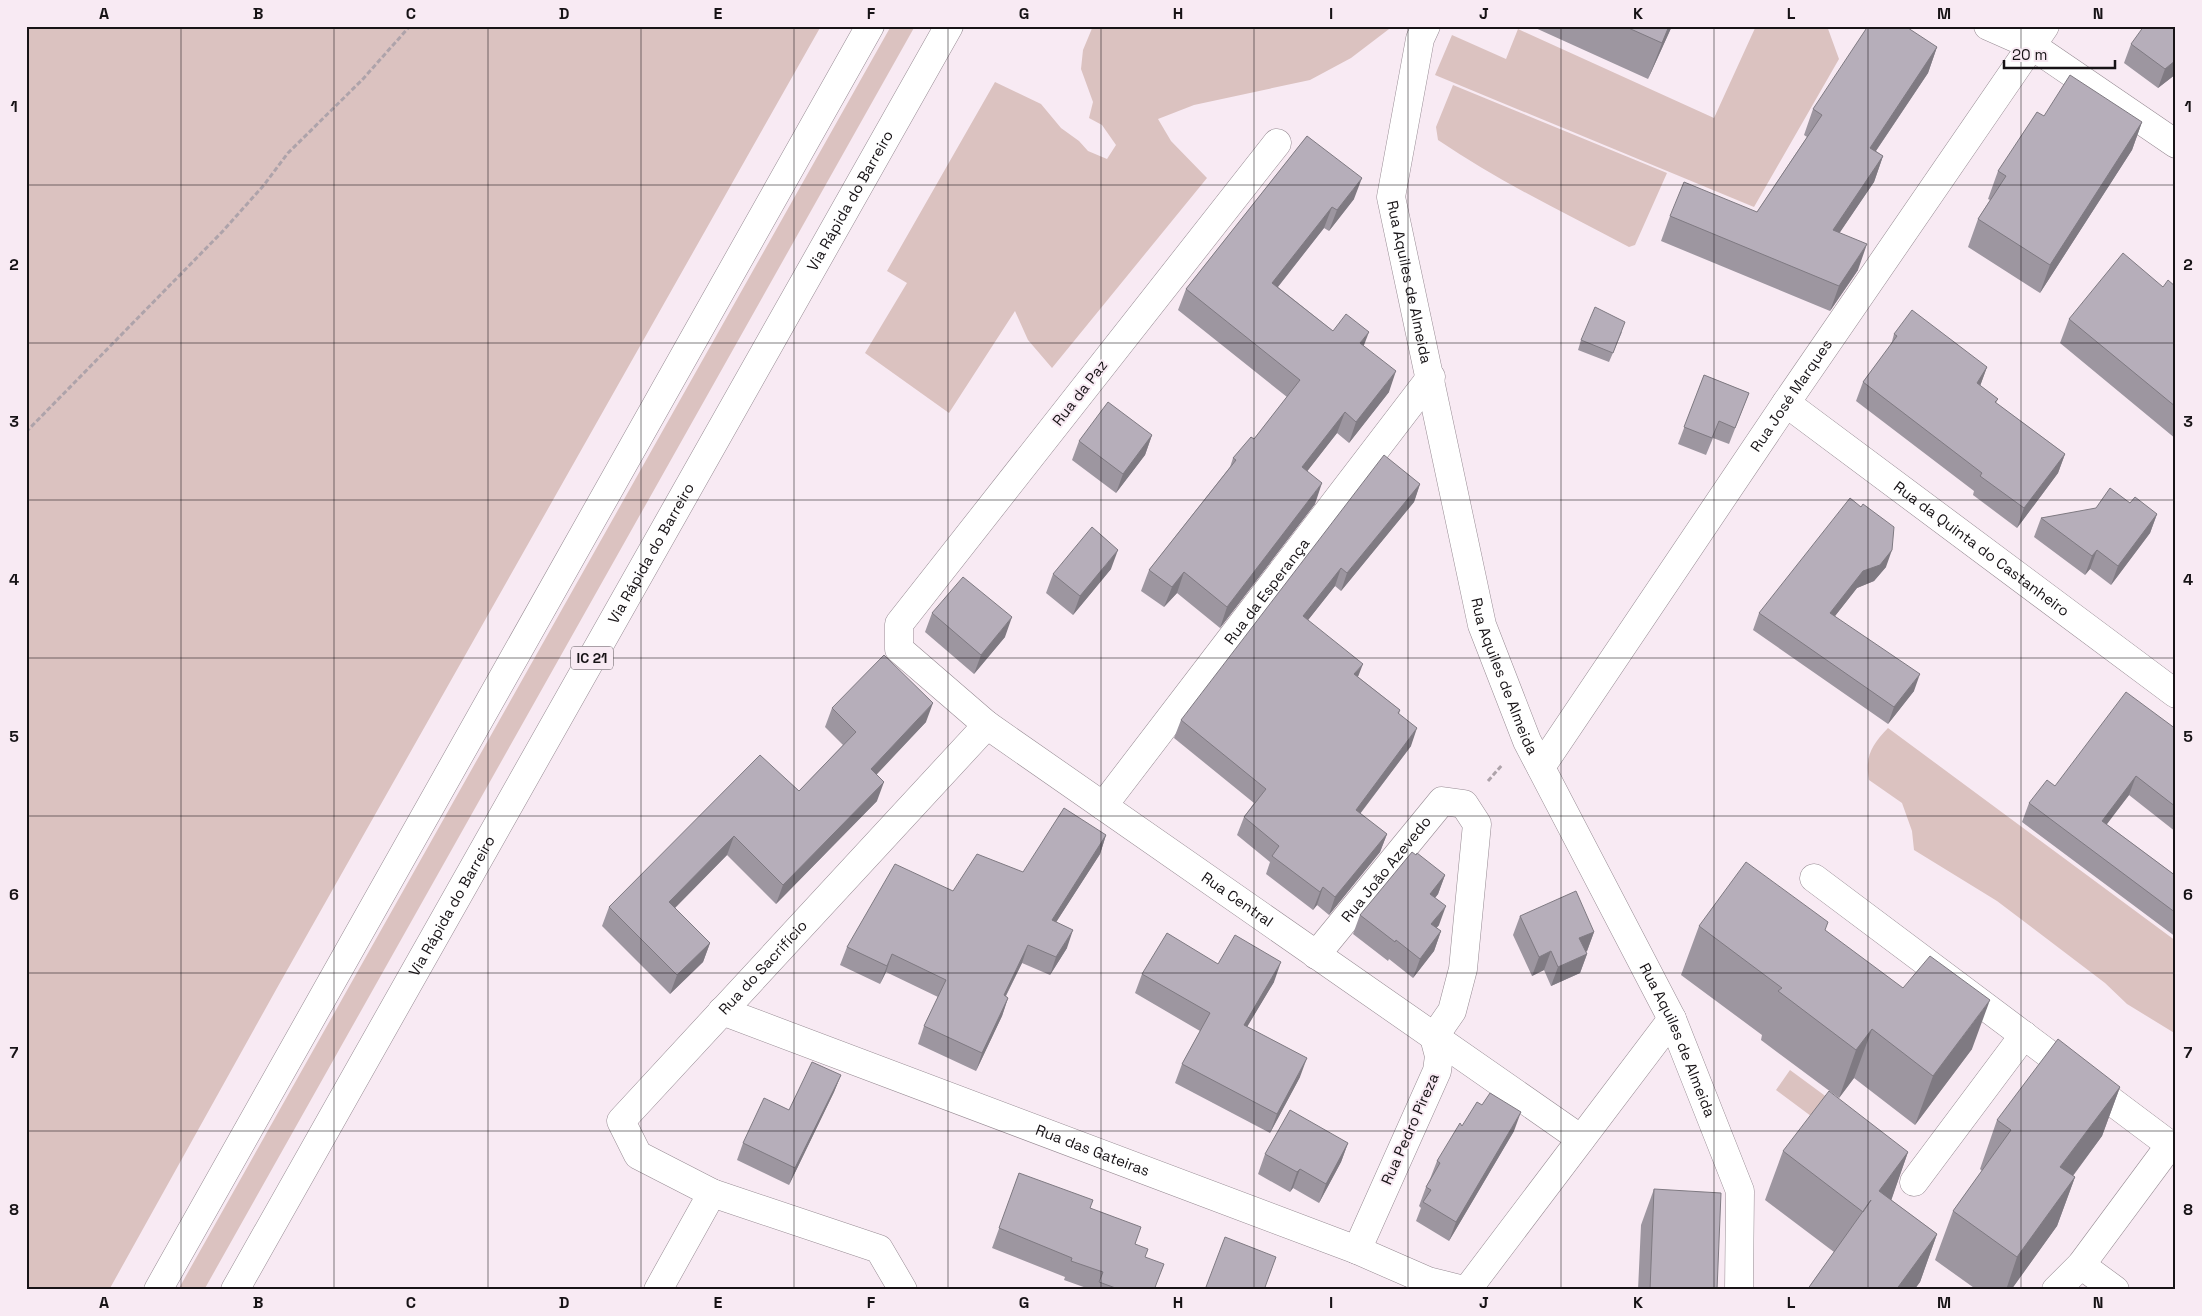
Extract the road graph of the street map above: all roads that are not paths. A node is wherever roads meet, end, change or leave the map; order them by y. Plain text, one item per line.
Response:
1 (870, 26) edge
2 (950, 26) edge
3 (1426, 26) edge
4 (1988, 26) edge
5 (2038, 36) edge
6 (1277, 143) dead end
7 (2176, 144) edge
8 (1431, 376) junction
9 (1786, 403) junction
10 (899, 649) joint
11 (2176, 694) edge
12 (986, 725) junction
13 (1541, 767) junction
14 (1103, 806) junction
15 (1814, 878) dead end
16 (1316, 955) junction
17 (722, 1011) junction
18 (1672, 1019) junction
19 (2024, 1035) junction
20 (1434, 1037) junction
21 (1581, 1140) junction
22 (2173, 1147) edge
23 (1914, 1182) dead end
24 (712, 1193) junction
25 (1357, 1250) junction
26 (2081, 1265) junction
27 (158, 1290) edge
28 (235, 1290) edge
29 (658, 1290) edge
30 (903, 1290) edge
31 (1466, 1290) edge
32 (1739, 1290) edge
33 (2056, 1290) edge
34 (2115, 1290) edge

1 - 27 main road
2 - 28 main road, Via Rápida do Barreiro / IC 21
3 - 8 main road, Rua Aquiles de Almeida
4 - 5 main road
5 - 7 main road
5 - 9 main road, Rua José Marques
6 - 10 main road, Rua da Paz
8 - 13 main road, Rua Aquiles de Almeida
8 - 14 main road, Rua da Esperança
9 - 11 main road, Rua da Quinta do Castanheiro
9 - 13 main road, Rua José Marques
10 - 12 main road, Rua Central
12 - 14 main road, Rua Central
12 - 17 main road, Rua do Sacrifício
13 - 18 main road, Rua Aquiles de Almeida
14 - 16 main road, Rua Central
15 - 19 main road
16 - 20 main road, Rua Central
16 - 20 main road, Rua João Azevedo
17 - 24 main road, Rua do Sacrifício
17 - 25 main road, Rua das Gateiras
18 - 21 main road
18 - 32 main road, Rua Aquiles de Almeida
19 - 22 main road
19 - 23 main road
20 - 21 main road, Rua Central
20 - 25 main road, Rua Pedro Pireza
21 - 31 main road
22 - 26 main road
24 - 29 main road
24 - 30 main road
25 - 31 main road, Rua das Gateiras
26 - 33 main road
26 - 34 main road

